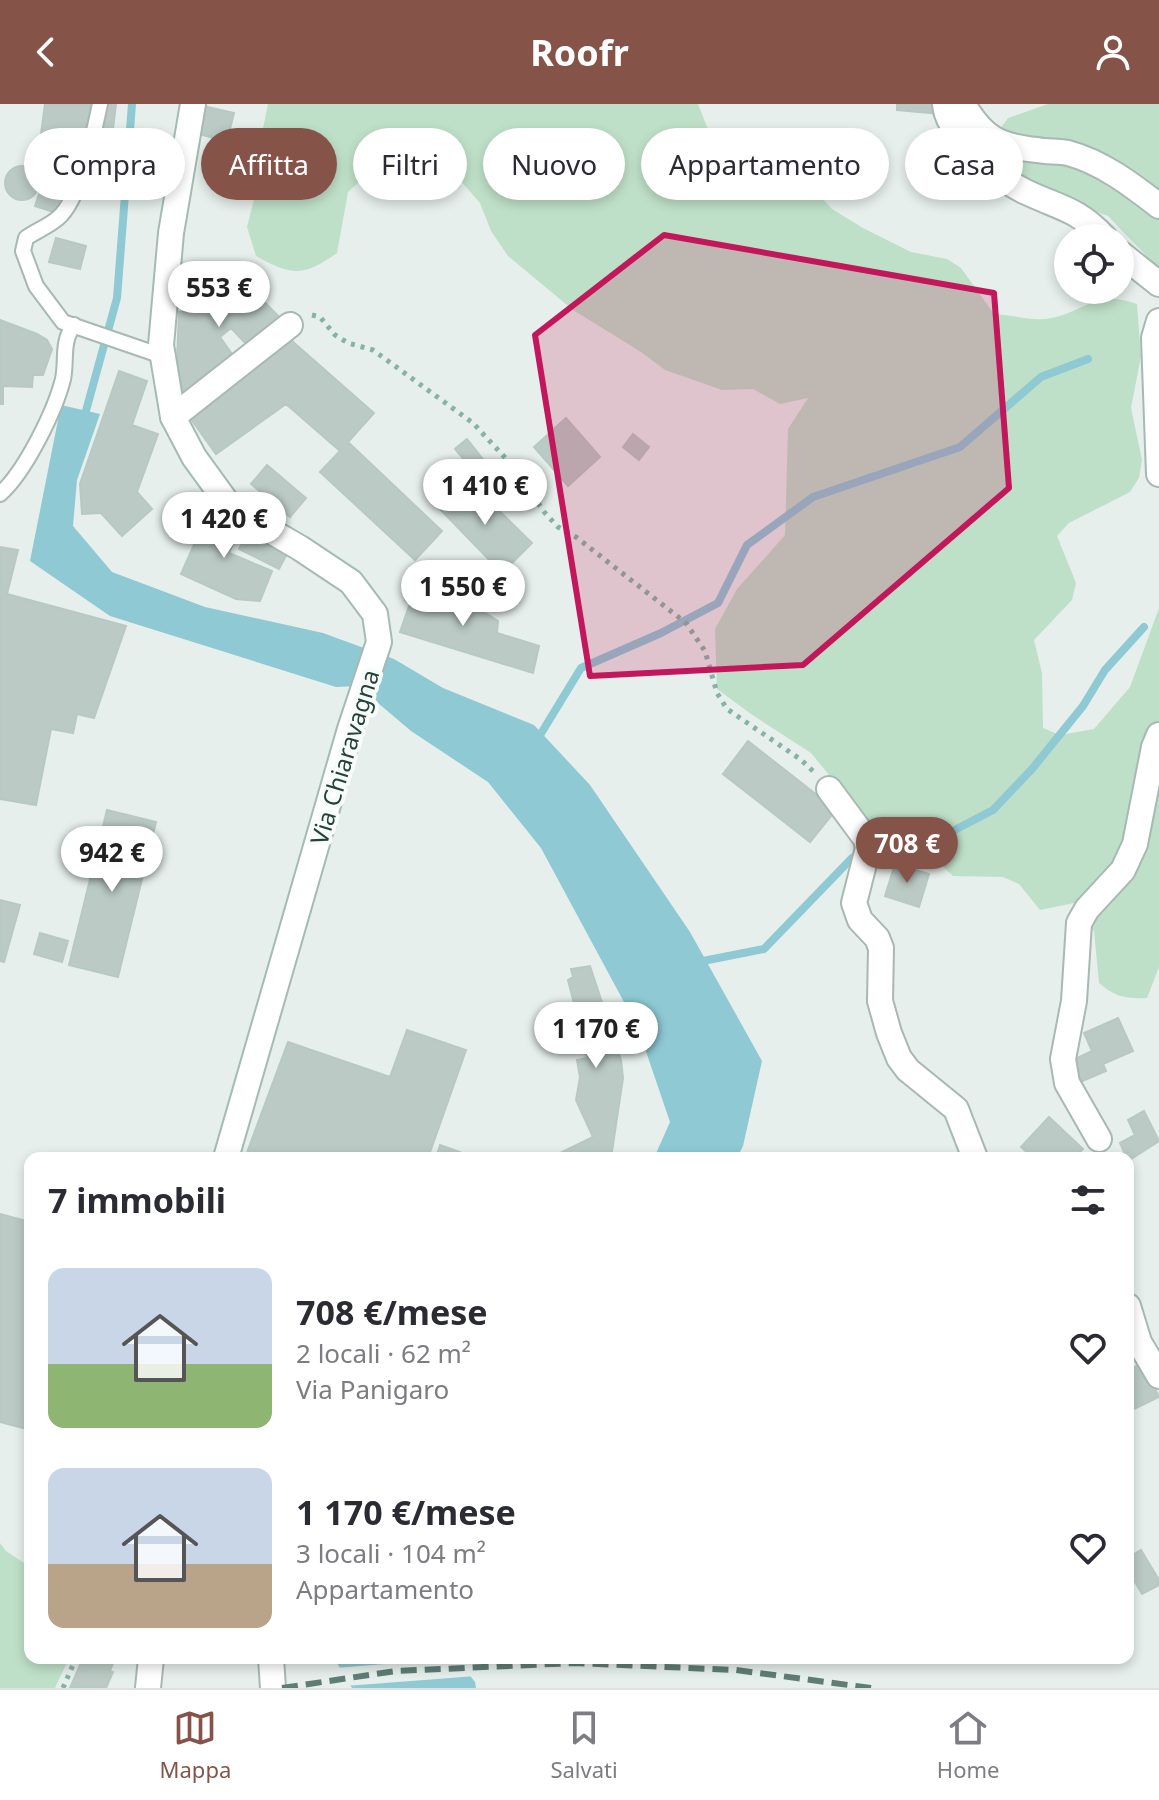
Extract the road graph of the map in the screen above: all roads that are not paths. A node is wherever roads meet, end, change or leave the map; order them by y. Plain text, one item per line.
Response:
1 (100, 104) edge
2 (193, 104) edge
3 (945, 104) edge
4 (963, 104) edge
5 (1159, 206) edge
6 (1092, 224) edge
7 (1134, 263) edge
8 (1159, 284) edge
9 (1159, 321) edge
10 (74, 325) junction
11 (290, 325) road end
12 (154, 353) junction
13 (173, 417) junction
14 (1159, 474) edge
15 (0, 494) edge
16 (1159, 735) edge
17 (829, 789) road end
18 (1100, 1148) edge
19 (228, 1152) edge
20 (973, 1152) edge
21 (1134, 1326) edge
22 (1159, 1376) edge
23 (150, 1664) edge
24 (271, 1664) edge
25 (148, 1688) edge
26 (273, 1688) edge

1 - 10 lane
2 - 12 street, Via Chiaravagna
3 - 6 street
4 - 5 street
7 - 8 street
9 - 14 street
10 - 12 lane
10 - 15 lane
11 - 13 street
12 - 13 street, Via Chiaravagna
13 - 19 street, Via Chiaravagna
16 - 18 street
17 - 20 street
21 - 22 street
23 - 25 street
24 - 26 street

